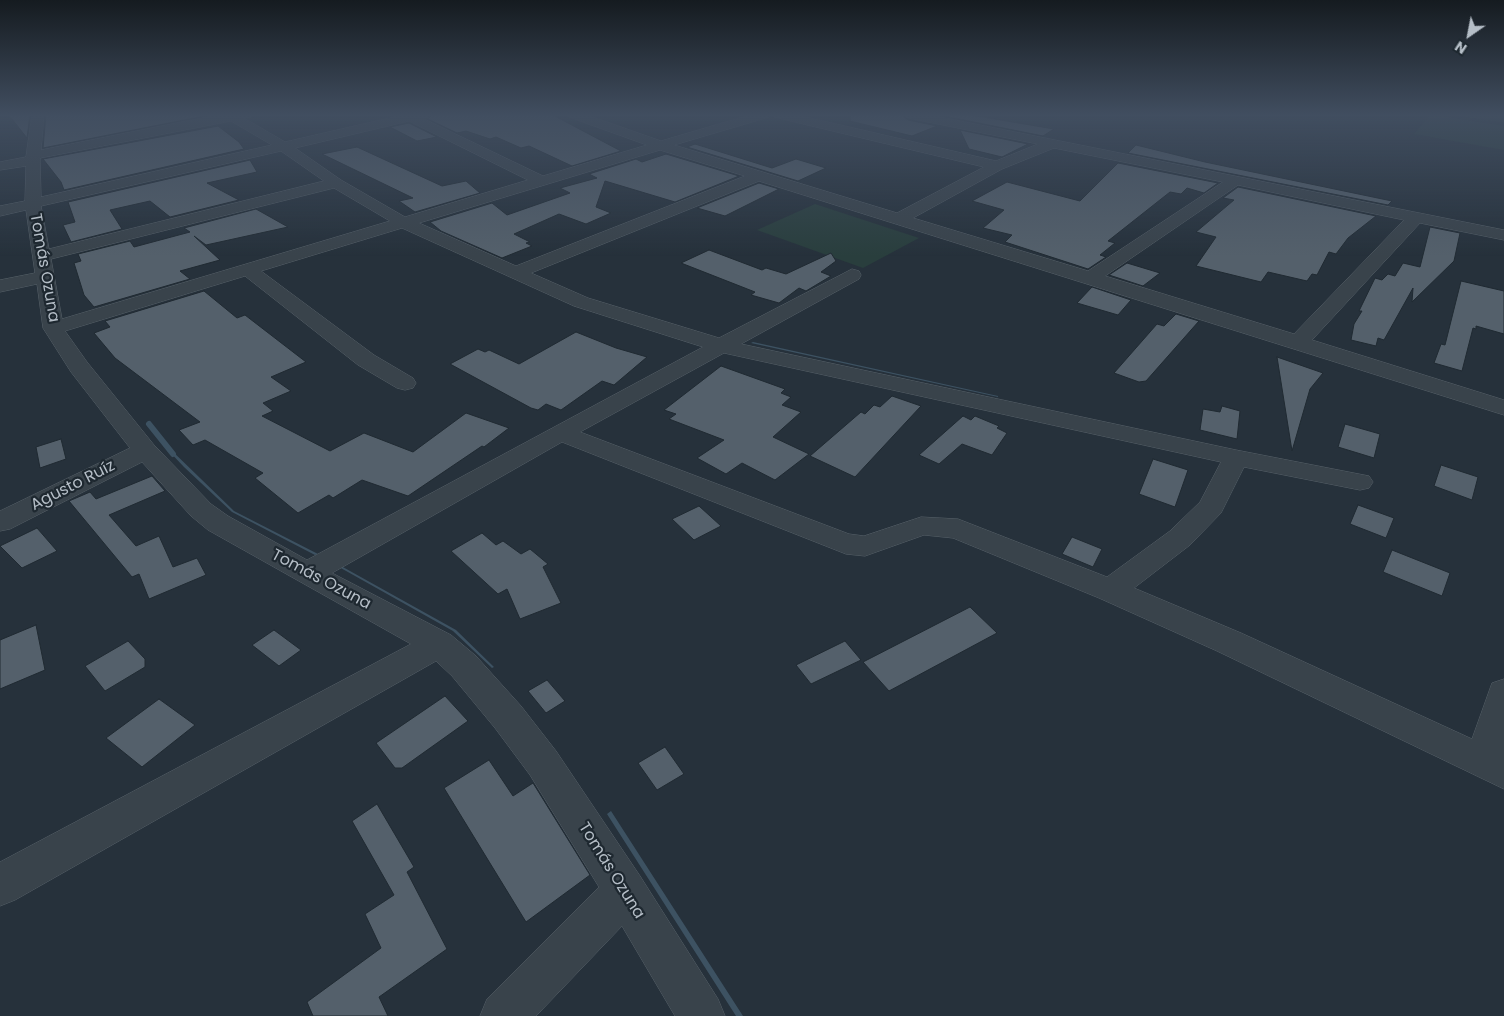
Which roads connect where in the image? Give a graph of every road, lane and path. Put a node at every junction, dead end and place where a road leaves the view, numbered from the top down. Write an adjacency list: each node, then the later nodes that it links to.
1 (19, 161): 11 (street)
2 (34, 161): 17 (street, Tomás Ozuna)
3 (217, 161): 17 (street)
4 (305, 161): 16 (street)
5 (500, 161): 15 (street)
6 (611, 161): 15 (street)
7 (711, 161): 13 (street)
8 (978, 161): 12 (street)
9 (1008, 161): 12 (street)
10 (1145, 161): 14 (street)
11 (0, 166)
12 (997, 166): 20 (street)
13 (758, 176): 20 (street); 25 (street)
14 (1236, 180): 19 (street); 27 (street)
15 (543, 182): 21 (street)
16 (336, 183): 21 (street); 23 (street)
17 (33, 204): 18 (street); 23 (street, Tomás Ozuna)
18 (0, 210)
19 (1416, 217): 22 (street); 30 (street)
20 (899, 219): 27 (street)
21 (404, 223): 24 (street); 25 (street)
22 (1504, 235)
23 (43, 266): 28 (street); 29 (street, Tomás Ozuna)
24 (248, 270): 29 (street); 32 (street)
25 (515, 273): 31 (street)
26 (852, 275): 31 (street)
27 (1090, 278): 30 (street)
28 (0, 286)
29 (53, 328): 35 (street, Tomás Ozuna)
30 (1298, 342): 33 (street)
31 (722, 346): 34 (street); 36 (street)
32 (405, 383)
33 (1504, 408)
34 (560, 433): 39 (street); 40 (street)
35 (145, 450): 38 (street, Agusto Ruíz); 39 (street, Tomás Ozuna)
36 (1236, 458): 37 (street); 40 (street)
37 (1360, 482)
38 (0, 522)
39 (307, 574): 41 (street, Tomás Ozuna)
40 (1110, 590): 43 (street)
41 (439, 644): 44 (street); 45 (street, Tomás Ozuna)
42 (1504, 693): 43 (street)
43 (1494, 767)
44 (3, 877)
45 (625, 891): 46 (street); 47 (street, Tomás Ozuna)
46 (504, 1016)
47 (701, 1016)

